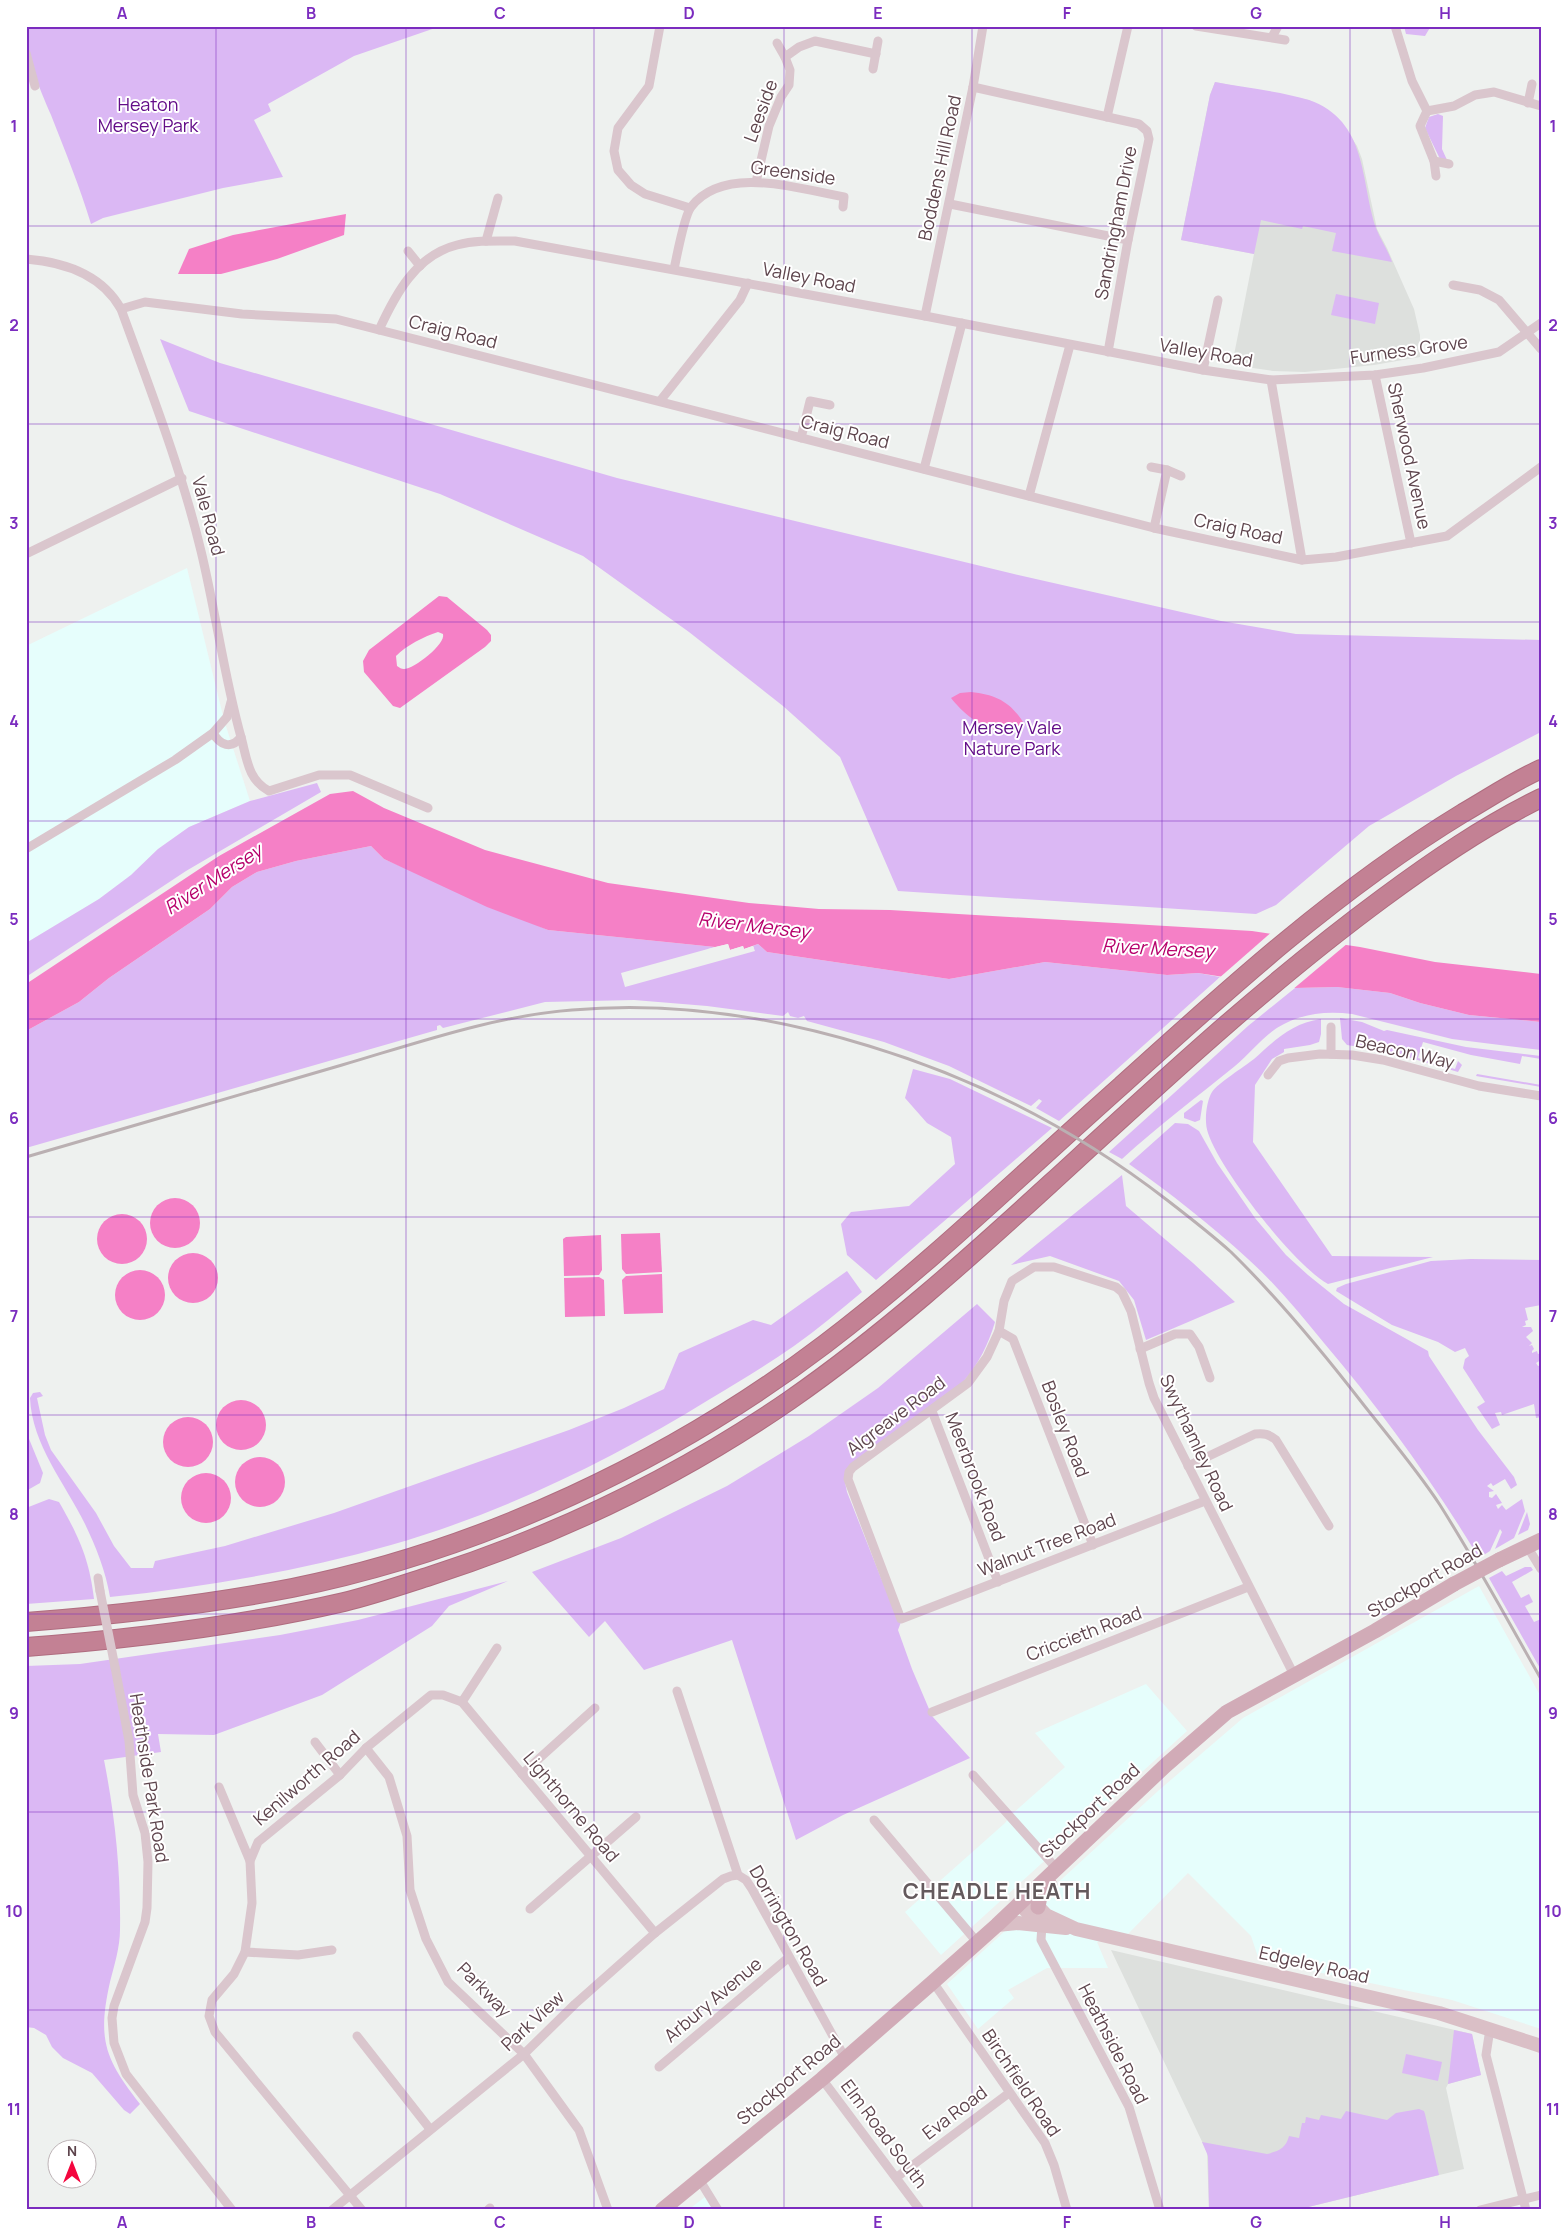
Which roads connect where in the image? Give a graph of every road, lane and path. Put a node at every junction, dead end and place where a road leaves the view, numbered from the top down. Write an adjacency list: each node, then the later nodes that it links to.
1 (660, 26): 31 (street)
2 (983, 26): 19 (street, Boddens Hill Road)
3 (1128, 26): 23 (street)
4 (1196, 26): 7 (street)
5 (1278, 26): 8 (street)
6 (1395, 26): 22 (street)
7 (1221, 28): 8 (street); 9 (street)
8 (1272, 37): 10 (street)
9 (1217, 40)
10 (1285, 40)
11 (878, 41): 14 (street)
12 (777, 43): 15 (street, Leeside)
13 (26, 53): 18 (street)
14 (876, 54): 15 (street); 16 (street)
15 (785, 57): 27 (street, Leeside)
16 (873, 69)
17 (1532, 84): 20 (street)
18 (35, 86)
19 (974, 87): 23 (street, Sandringham Drive); 29 (street, Boddens Hill Road)
20 (1528, 102): 21 (street); 22 (street)
21 (1541, 106)
22 (1426, 111): 24 (street)
23 (1107, 117): 32 (street, Sandringham Drive)
24 (1434, 162): 25 (street); 26 (street)
25 (1449, 164)
26 (1436, 176)
27 (756, 182): 30 (street, Greenside); 31 (street, Greenside)
28 (498, 198): 33 (street)
29 (950, 204): 32 (street); 42 (street, Boddens Hill Road)
30 (842, 207)
31 (690, 208): 37 (street)
32 (1128, 240): 49 (street, Sandringham Drive)
33 (486, 241): 36 (street, Valley Road); 37 (street, Valley Road)
34 (408, 251): 36 (street)
35 (26, 259): 41 (street, Vale Road)
36 (420, 266): 45 (street, Valley Road)
37 (674, 269): 38 (street, Valley Road)
38 (748, 283): 42 (street, Valley Road); 53 (street)
39 (1452, 285): 46 (street)
40 (1218, 300): 50 (street)
41 (121, 309): 45 (street, Craig Road); 61 (street, Vale Road)
42 (926, 316): 44 (street, Valley Road)
43 (1541, 322): 46 (street, Furness Grove)
44 (962, 323): 47 (street, Valley Road); 58 (street)
45 (379, 330): 53 (street, Craig Road)
46 (1528, 332): 48 (street); 51 (street, Furness Grove)
47 (1070, 345): 49 (street, Valley Road); 62 (street)
48 (1541, 349)
49 (1108, 352): 50 (street, Valley Road)
50 (1203, 370): 52 (street, Valley Road)
51 (1375, 375): 52 (street, Furness Grove); 64 (street, Sherwood Avenue)
52 (1271, 380): 66 (street)
53 (660, 401): 55 (street, Craig Road)
54 (830, 405): 55 (street)
55 (801, 438): 58 (street, Craig Road)
56 (1151, 466): 59 (street)
57 (1541, 467): 64 (street, Craig Road)
58 (924, 469): 62 (street, Craig Road)
59 (1167, 470): 60 (street); 63 (street)
60 (1181, 476)
61 (182, 478): 65 (street); 67 (street, Vale Road)
62 (1029, 496): 63 (street, Craig Road)
63 (1154, 528): 66 (street, Craig Road)
64 (1411, 543): 66 (street, Craig Road)
65 (26, 554)
66 (1302, 560)
67 (231, 702): 68 (street); 69 (street, Vale Road)
68 (213, 734): 69 (street); 73 (street)
69 (241, 737): 72 (street, Vale Road)
70 (1541, 769): 93 (highway)
71 (1541, 798): 94 (highway)
72 (428, 808)
73 (26, 848)
74 (1331, 1026): 75 (street)
75 (1331, 1054): 76 (street, Beacon Way); 77 (street, Beacon Way)
76 (1268, 1075)
77 (1541, 1096)
78 (999, 1331): 79 (street, Swythamley Road); 81 (street, Algreave Road); 86 (street, Bosley Road)
79 (1140, 1349): 80 (street); 82 (street, Swythamley Road)
80 (1210, 1378)
81 (932, 1410): 90 (street, Meerbrook Road); 92 (street, Algreave Road)
82 (1188, 1466): 83 (street, Swythamley Road); 84 (street)
83 (1205, 1501): 86 (street, Walnut Tree Road); 91 (street, Swythamley Road)
84 (1329, 1526)
85 (1541, 1540): 87 (main road, Stockport Road)
86 (1093, 1545): 90 (street, Walnut Tree Road)
87 (1527, 1546): 88 (street); 96 (main road, Stockport Road, bridge)
88 (1541, 1569)
89 (98, 1578): 139 (street, Heathside Park Road, bridge)
90 (998, 1582): 92 (street, Walnut Tree Road)
91 (1248, 1587): 96 (street, Swythamley Road); 100 (street, Criccieth Road)
92 (901, 1619)
93 (26, 1622)
94 (26, 1647)
95 (497, 1648): 98 (street)
96 (1294, 1675): 111 (main road, Stockport Road)
97 (677, 1691): 112 (street, Dorrington Road)
98 (462, 1702): 102 (street, Kenilworth Road); 104 (street, Lighthorne Road)
99 (594, 1708): 104 (street)
100 (932, 1712)
101 (315, 1742): 103 (street)
102 (366, 1748): 103 (street, Kenilworth Road); 128 (street, Parkway)
103 (340, 1774): 110 (street, Kenilworth Road)
104 (522, 1774): 109 (street, Lighthorne Road)
105 (973, 1775): 111 (street)
106 (219, 1787): 110 (street)
107 (636, 1817): 109 (street)
108 (874, 1820): 120 (street)
109 (590, 1856): 115 (street); 119 (street, Lighthorne Road)
110 (250, 1861): 122 (street)
111 (1056, 1868): 113 (main road, Stockport Road); 114 (main road)
112 (738, 1875): 119 (street, Park View); 123 (street, Dorrington Road)
113 (1022, 1900): 114 (main road, Edgeley Road); 116 (main road, Stockport Road); 118 (main road)
114 (1038, 1907): 117 (main road, Edgeley Road)
115 (530, 1909)
116 (997, 1925): 118 (main road, Edgeley Road); 120 (main road, Stockport Road)
117 (1076, 1929): 118 (main road, Edgeley Road); 125 (main road, Edgeley Road)
118 (1041, 1930): 147 (street, Heathside Road)
119 (655, 1933): 128 (street, Park View)
120 (977, 1942): 124 (main road, Stockport Road)
121 (332, 1950): 122 (street)
122 (245, 1952): 136 (street)
123 (788, 1958): 129 (street, Dorrington Road); 130 (street, Arbury Avenue)
124 (933, 1982): 129 (main road, Stockport Road); 132 (street, Birchfield Road)
125 (1490, 2029): 127 (main road, Edgeley Road); 138 (street)
126 (356, 2036): 133 (street)
127 (1541, 2046)
128 (524, 2054): 133 (street, Park View); 142 (street, Parkway)
129 (844, 2058): 131 (main road, Stockport Road)
130 (659, 2067)
131 (822, 2079): 134 (street, Elm Road South); 135 (main road, Stockport Road)
132 (1009, 2094): 134 (street, Eva Road); 146 (street, Birchfield Road)
133 (430, 2129): 136 (street, Park View)
134 (897, 2177): 145 (street, Elm Road South)
135 (699, 2179): 143 (main road, Stockport Road); 144 (street)
136 (350, 2195): 140 (street, Park View); 141 (street)
137 (1541, 2195): 138 (street)
138 (1524, 2199): 148 (street); 149 (street)
139 (232, 2210)
140 (332, 2210)
141 (362, 2210)
142 (608, 2210)
143 (662, 2210)
144 (718, 2210)
145 (920, 2210)
146 (1067, 2210)
147 (1160, 2210)
148 (1480, 2210)
149 (1526, 2210)

